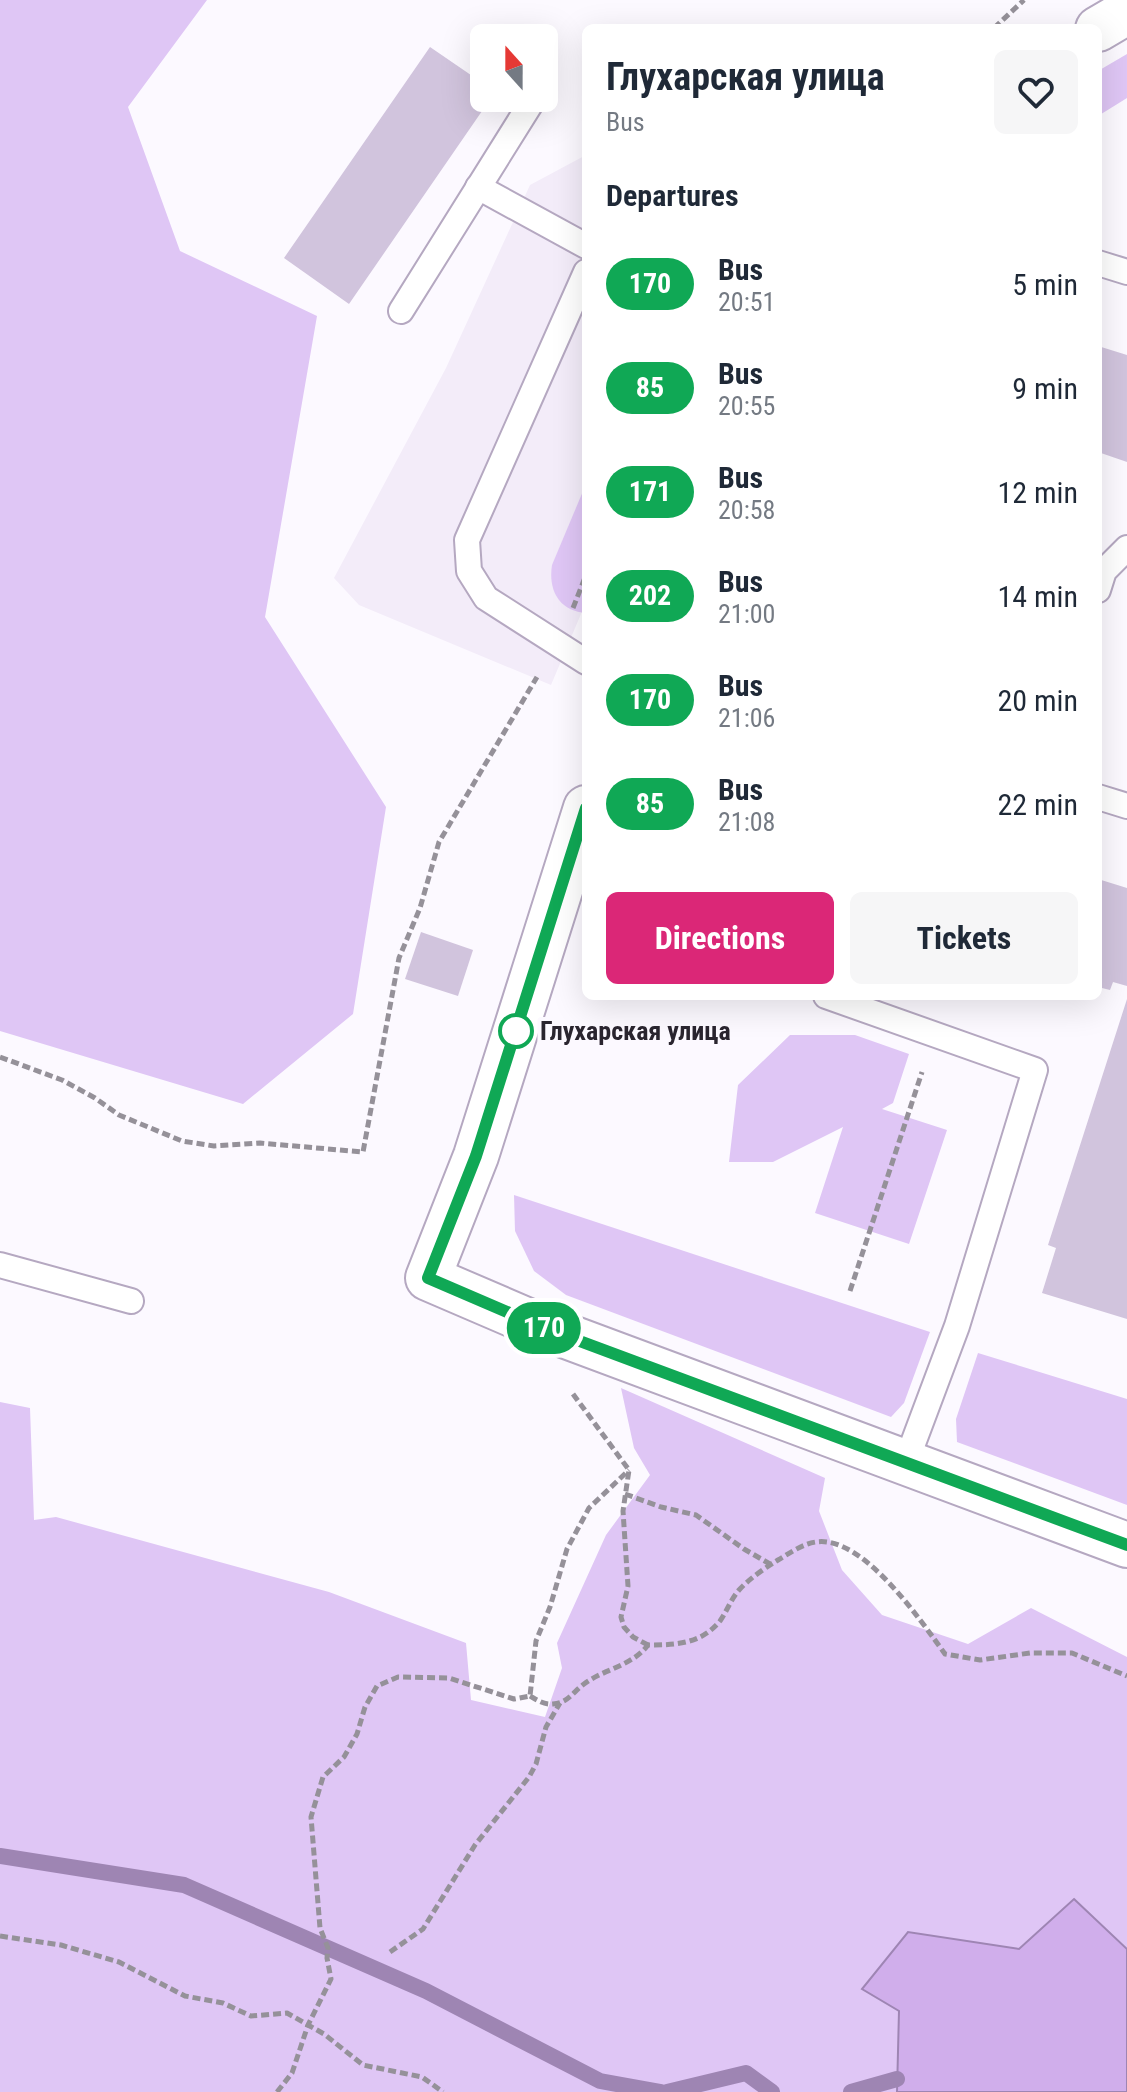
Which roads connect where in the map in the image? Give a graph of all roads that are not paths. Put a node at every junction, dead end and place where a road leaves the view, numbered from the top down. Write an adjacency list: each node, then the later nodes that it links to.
1 (1127, 12): 2 (street)
2 (1102, 27)
3 (525, 112): 4 (lane)
4 (478, 187): 5 (lane); 9 (lane)
5 (582, 244)
6 (1102, 264): 7 (lane)
7 (1127, 272)
8 (582, 281): 12 (lane)
9 (401, 311)
10 (1127, 548): 11 (lane)
11 (1102, 577)
12 (582, 660)
13 (1102, 798): 14 (lane)
14 (1127, 806)
15 (582, 834): 16 (street)
16 (573, 893): 20 (street)
17 (837, 1000): 20 (lane)
18 (0, 1265): 19 (lane)
19 (131, 1301)
20 (906, 1462): 21 (street)
21 (1127, 1545)

